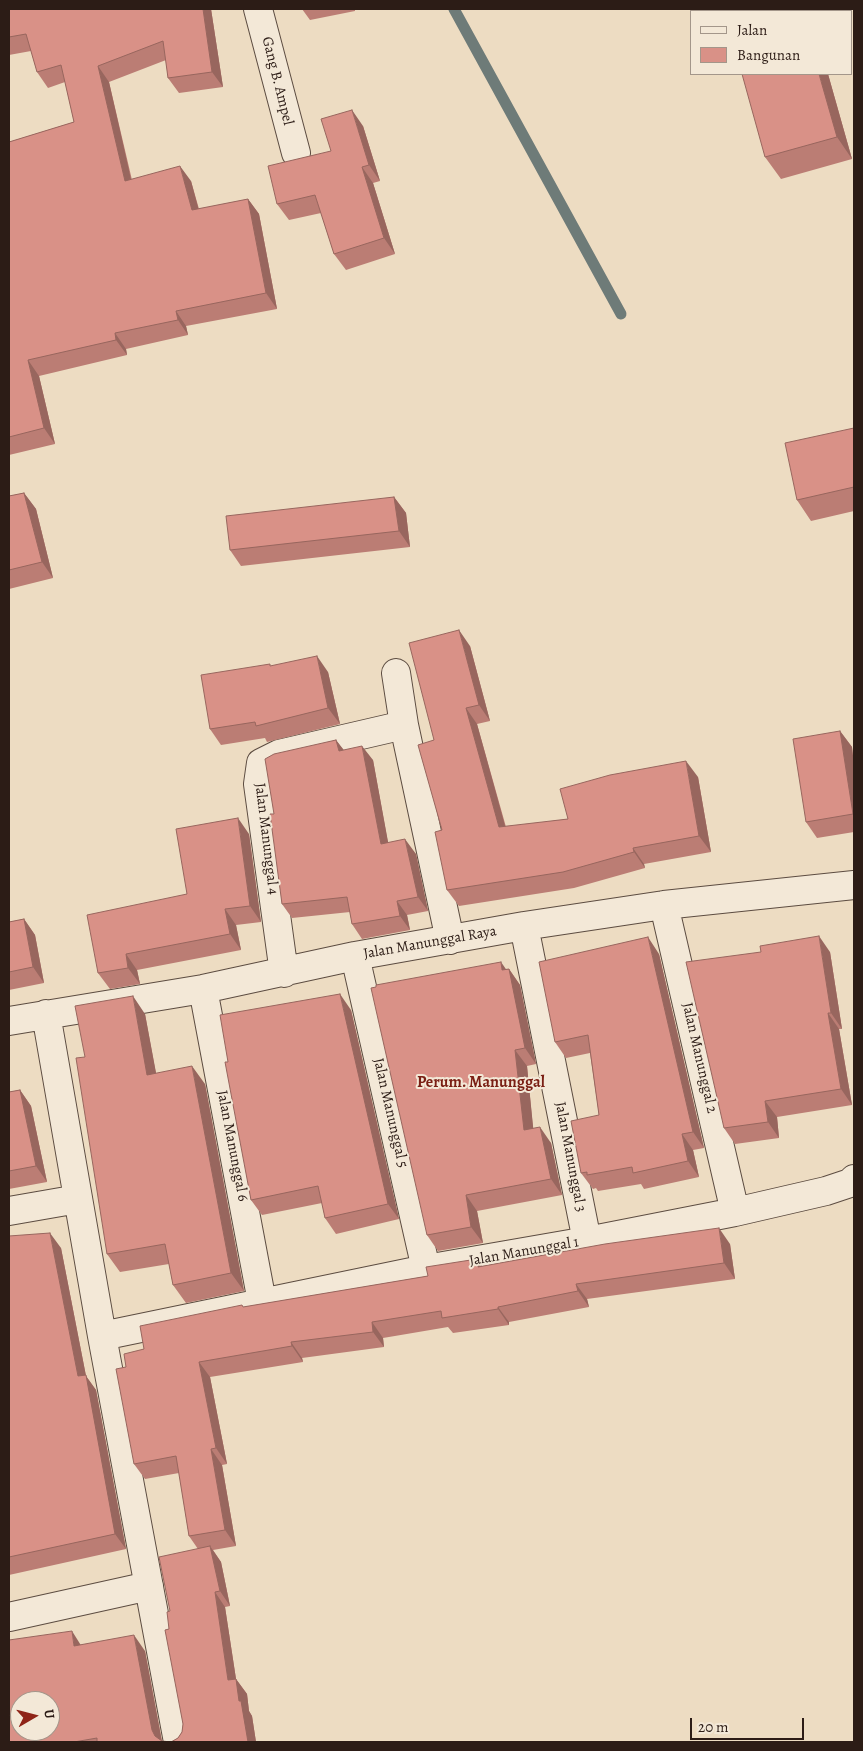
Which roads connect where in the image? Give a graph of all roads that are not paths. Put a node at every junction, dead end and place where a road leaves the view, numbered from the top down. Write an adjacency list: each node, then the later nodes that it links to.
1 (258, 9): 2 (street, Gang B. Ampel)
2 (296, 153)
3 (396, 673): 4 (street)
4 (404, 725): 8 (street); 10 (street, Jalan Manunggal 4)
5 (854, 885): 6 (street, Jalan Manunggal Raya)
6 (664, 905): 7 (street, Jalan Manunggal Raya); 17 (street, Jalan Manunggal 2)
7 (524, 926): 8 (street, Jalan Manunggal Raya); 18 (street, Jalan Manunggal 3)
8 (450, 940): 9 (street, Jalan Manunggal Raya)
9 (355, 956): 10 (street, Jalan Manunggal Raya); 19 (street, Jalan Manunggal 5)
10 (284, 973): 11 (street, Jalan Manunggal Raya)
11 (203, 989): 12 (street, Jalan Manunggal Raya); 20 (street, Jalan Manunggal 6)
12 (46, 1014): 13 (street, Jalan Manunggal Raya); 15 (street)
13 (9, 1021)
14 (854, 1179): 17 (street, Jalan Manunggal 1)
15 (78, 1199): 16 (street); 21 (street)
16 (9, 1211)
17 (735, 1212): 18 (street, Jalan Manunggal 1)
18 (587, 1241): 19 (street, Jalan Manunggal 1)
19 (426, 1269): 20 (street, Jalan Manunggal 1)
20 (262, 1302): 21 (street, Jalan Manunggal 1)
21 (102, 1336): 22 (street)
22 (148, 1586): 23 (street); 24 (street)
23 (9, 1617)
24 (178, 1742)

